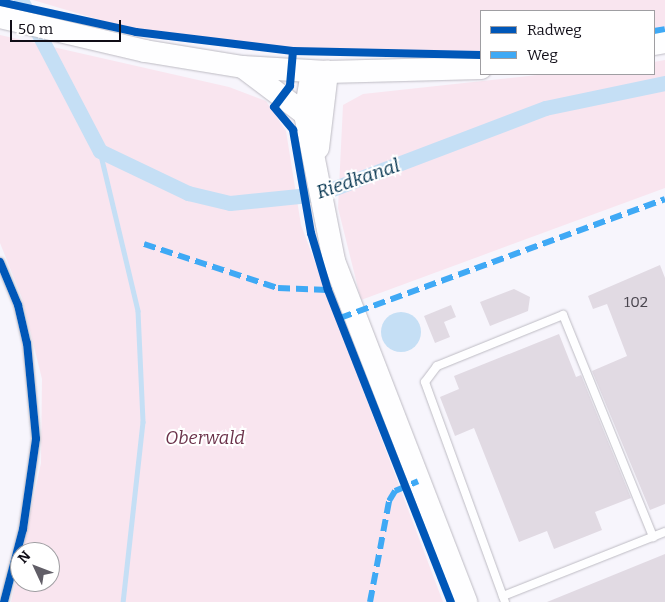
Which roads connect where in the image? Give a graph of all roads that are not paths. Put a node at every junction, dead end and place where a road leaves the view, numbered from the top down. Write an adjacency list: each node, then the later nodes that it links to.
1 (2, 18): 2 (street)
2 (243, 67): 4 (street); 5 (street)
3 (480, 68): 4 (street)
4 (320, 72): 5 (street); 6 (street)
5 (305, 114): 6 (street)
6 (316, 166): 12 (street)
7 (0, 262): 11 (lane)
8 (665, 532): 9 (lane)
9 (653, 537): 10 (lane); 10 (lane)
10 (504, 599)
11 (4, 602)
12 (466, 602)

